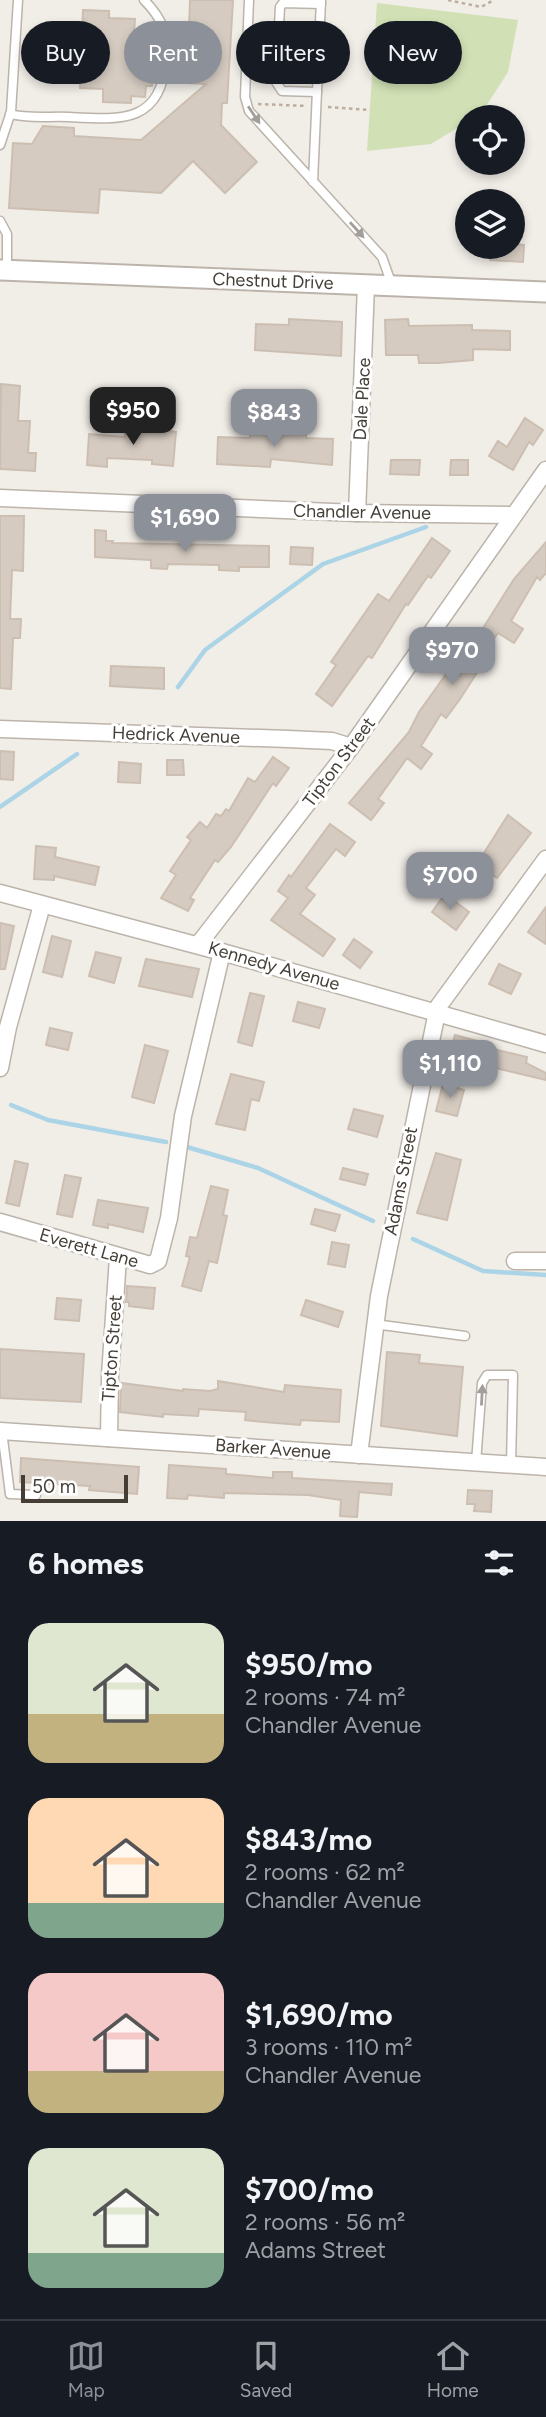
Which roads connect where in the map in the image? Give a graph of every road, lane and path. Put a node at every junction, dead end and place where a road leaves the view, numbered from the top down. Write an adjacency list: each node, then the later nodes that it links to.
1 (18, 0): 8 (lane)
2 (144, 0): 8 (lane)
3 (249, 0): 10 (lane, one-way to 10)
4 (448, 0): 5 (path)
5 (494, 0)
6 (321, 2): 7 (lane); 7 (lane)
7 (317, 92): 10 (lane)
8 (10, 114): 9 (lane)
9 (0, 145)
10 (313, 182): 14 (lane, one-way to 14)
11 (0, 221): 12 (lane)
12 (3, 270): 13 (street, Chestnut Drive)
13 (366, 285): 14 (street, Chestnut Drive); 18 (street, Dale Place)
14 (392, 285): 15 (street, Chestnut Drive)
15 (546, 292)
16 (546, 470): 19 (street, Tipton Street)
17 (0, 498): 18 (street, Chandler Avenue)
18 (357, 513): 19 (street, Chandler Avenue)
19 (514, 515): 21 (street, Tipton Street)
20 (0, 729): 21 (street, Hedrick Avenue)
21 (351, 747): 25 (street, Tipton Street)
22 (546, 859): 27 (street, Adams Street)
23 (0, 893): 24 (street, Kennedy Avenue)
24 (42, 905): 25 (street, Kennedy Avenue); 29 (street)
25 (198, 946): 26 (street, Kennedy Avenue)
26 (222, 952): 27 (street, Kennedy Avenue); 31 (street, Everett Lane)
27 (437, 1012): 28 (street, Kennedy Avenue); 34 (street, Adams Street)
28 (546, 1044)
29 (0, 1068)
30 (0, 1222): 31 (street, Everett Lane)
31 (118, 1257): 37 (street, Tipton Street)
32 (515, 1261): 33 (street)
33 (546, 1261)
34 (374, 1324): 35 (lane); 38 (street, Adams Street)
35 (465, 1336)
36 (1, 1431): 37 (street, Barker Avenue); 42 (lane)
37 (109, 1438): 38 (street, Barker Avenue)
38 (359, 1455): 39 (street, Barker Avenue)
39 (476, 1463): 40 (street, Barker Avenue); 40 (lane, one-way to 40)
40 (511, 1465): 41 (street, Barker Avenue)
41 (546, 1467)
42 (36, 1495)

